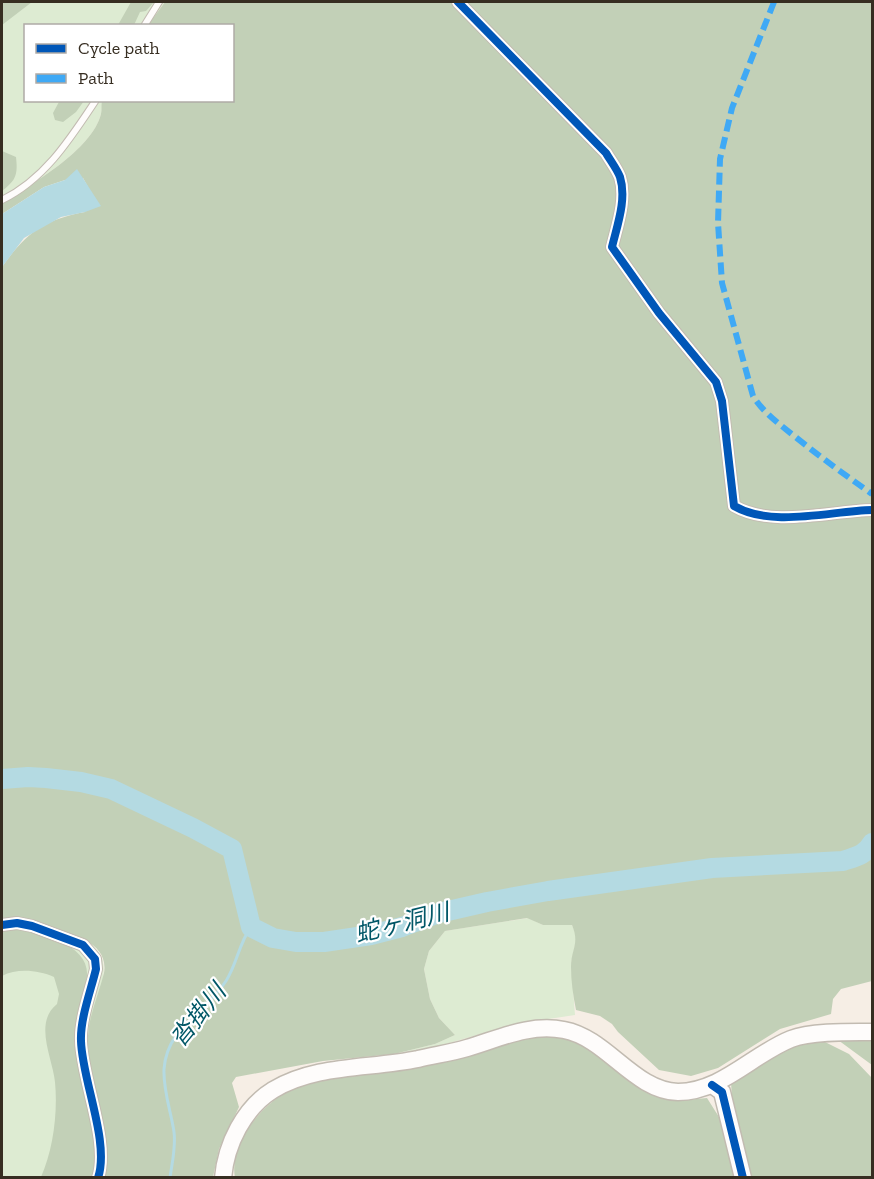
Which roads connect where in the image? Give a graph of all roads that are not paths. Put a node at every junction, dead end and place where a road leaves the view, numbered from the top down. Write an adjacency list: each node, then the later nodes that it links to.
1 (159, 2): 3 (lane)
2 (458, 2): 6 (street)
3 (145, 24)
4 (95, 102): 5 (lane)
5 (2, 200)
6 (873, 510)
7 (2, 925): 10 (street)
8 (873, 1032): 9 (main road)
9 (712, 1085): 11 (main road); 12 (main road)
10 (99, 1178)
11 (223, 1178)
12 (743, 1178)

